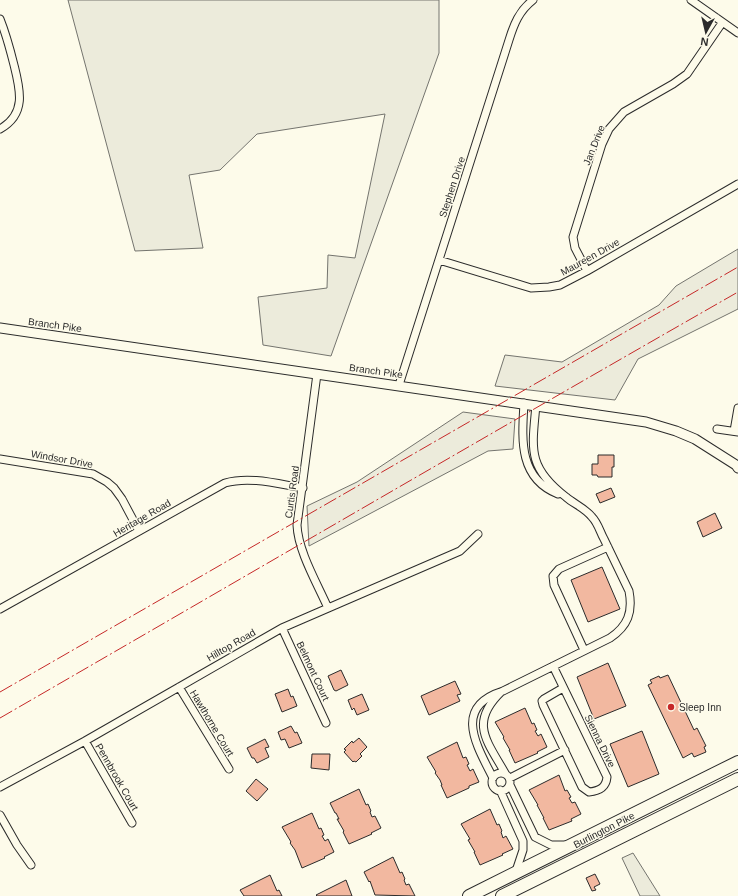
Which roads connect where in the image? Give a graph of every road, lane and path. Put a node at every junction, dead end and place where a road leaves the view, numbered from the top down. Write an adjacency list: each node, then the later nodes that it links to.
1 (533, 0): 8 (street, Stephen Drive)
2 (691, 0): 4 (street)
3 (0, 20): 6 (street)
4 (722, 23): 5 (street); 9 (street, Jan Drive)
5 (738, 33)
6 (0, 129)
7 (738, 184): 9 (street, Maureen Drive)
8 (439, 260): 9 (street, Maureen Drive); 12 (street, Stephen Drive)
9 (587, 271)
10 (0, 328): 11 (street, Branch Pike)
11 (317, 374): 12 (street, Branch Pike); 20 (street, Curtis Road)
12 (399, 385): 13 (street, Branch Pike)
13 (524, 403): 14 (street, Branch Pike); 21 (street)
14 (536, 405): 19 (street, Branch Pike); 21 (street)
15 (738, 408): 17 (street)
16 (717, 429): 17 (street)
17 (736, 431)
18 (0, 459): 22 (street, Windsor Drive)
19 (737, 465)
20 (303, 488): 22 (street, Heritage Road); 25 (street, Curtis Road)
21 (566, 497): 24 (street)
22 (139, 531): 26 (street, Heritage Road)
23 (478, 534): 25 (street, Hilltop Road)
24 (608, 548): 28 (street); 28 (street)
25 (328, 608): 27 (street, Hilltop Road)
26 (0, 609)
27 (282, 628): 30 (street, Hilltop Road); 33 (street, Belmont Court)
28 (584, 650): 29 (street)
29 (552, 666): 31 (street, Sienna Drive); 32 (street)
30 (179, 687): 34 (street, Hilltop Road); 37 (street, Hawthorne Court)
31 (563, 688): 35 (street, Sienna Drive); 35 (street, Sienna Drive)
32 (503, 691): 38 (street); 39 (street)
33 (326, 723)
34 (85, 741): 41 (street, Hilltop Road); 44 (street, Pennbrook Court)
35 (565, 750): 39 (street)
36 (738, 762): 45 (highway, Burlington Pike)
37 (228, 769)
38 (493, 778): 39 (street); 42 (street)
39 (508, 779): 42 (street); 45 (street)
40 (738, 779): 49 (highway, Burlington Pike)
41 (0, 787)
42 (500, 790): 47 (street)
43 (0, 815): 46 (street)
44 (132, 823)
45 (575, 844): 47 (highway, Burlington Pike)
46 (31, 865)
47 (515, 874): 48 (highway, Burlington Pike)
48 (470, 896)
49 (502, 896)

